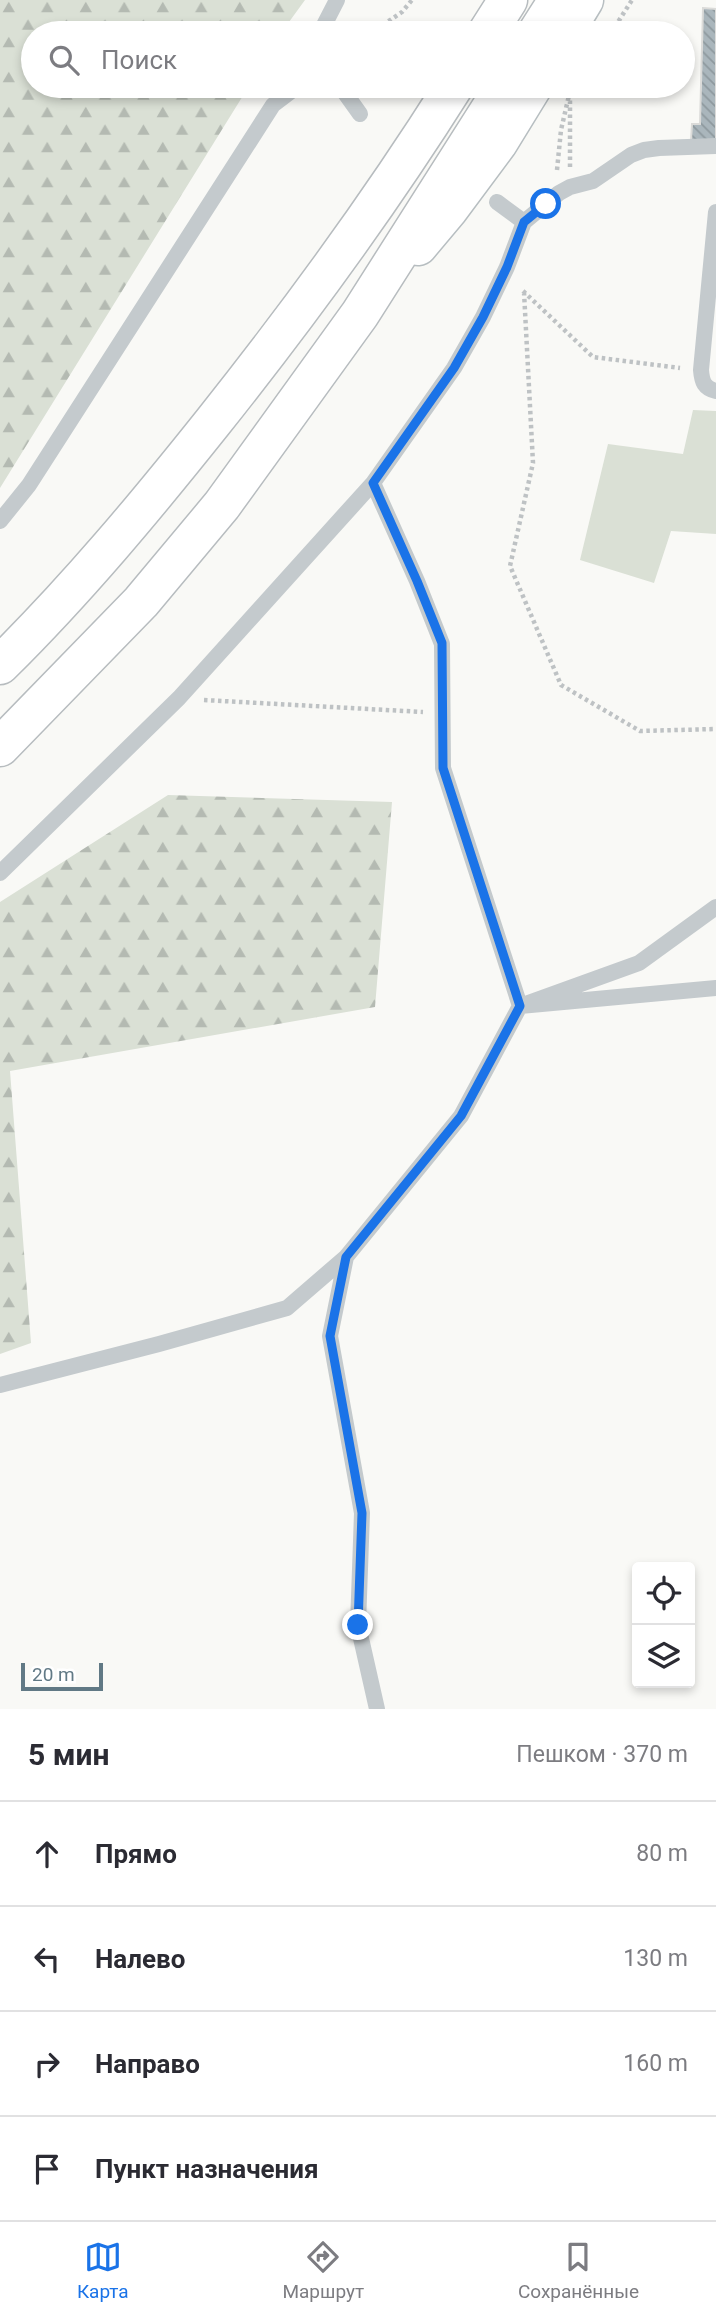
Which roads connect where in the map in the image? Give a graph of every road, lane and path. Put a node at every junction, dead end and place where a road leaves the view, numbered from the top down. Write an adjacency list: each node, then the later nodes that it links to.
1 (337, 0): 7 (lane)
2 (412, 0): 8 (path)
3 (508, 0): 9 (main road)
4 (558, 0): 10 (main road)
5 (584, 0): 11 (main road)
6 (632, 0): 12 (path)
7 (326, 21)
8 (389, 21)
9 (495, 21)
10 (545, 21)
11 (571, 21)
12 (619, 21)
13 (281, 98): 31 (lane)
14 (349, 98): 20 (lane)
15 (446, 98): 32 (main road)
16 (497, 98): 27 (main road)
17 (526, 98): 27 (main road)
18 (568, 98): 24 (path)
19 (570, 98): 22 (path)
20 (360, 114)
21 (716, 146): 22 (lane)
22 (570, 187): 24 (lane)
23 (497, 202): 26 (lane)
24 (546, 204): 26 (lane)
25 (716, 212): 28 (lane)
26 (524, 222): 30 (lane)
27 (359, 314): 36 (main road)
28 (701, 370): 29 (lane); 35 (path)
29 (716, 391)
30 (373, 483): 33 (lane); 34 (lane)
31 (0, 521)
32 (0, 665)
33 (179, 698): 34 (path); 37 (lane)
34 (442, 713): 40 (lane)
35 (716, 729)
36 (0, 747)
37 (0, 873)
38 (716, 906): 40 (lane)
39 (716, 988): 40 (lane)
40 (520, 1006): 41 (lane)
41 (346, 1257): 42 (lane); 43 (lane)
42 (0, 1385)
43 (377, 1709)

